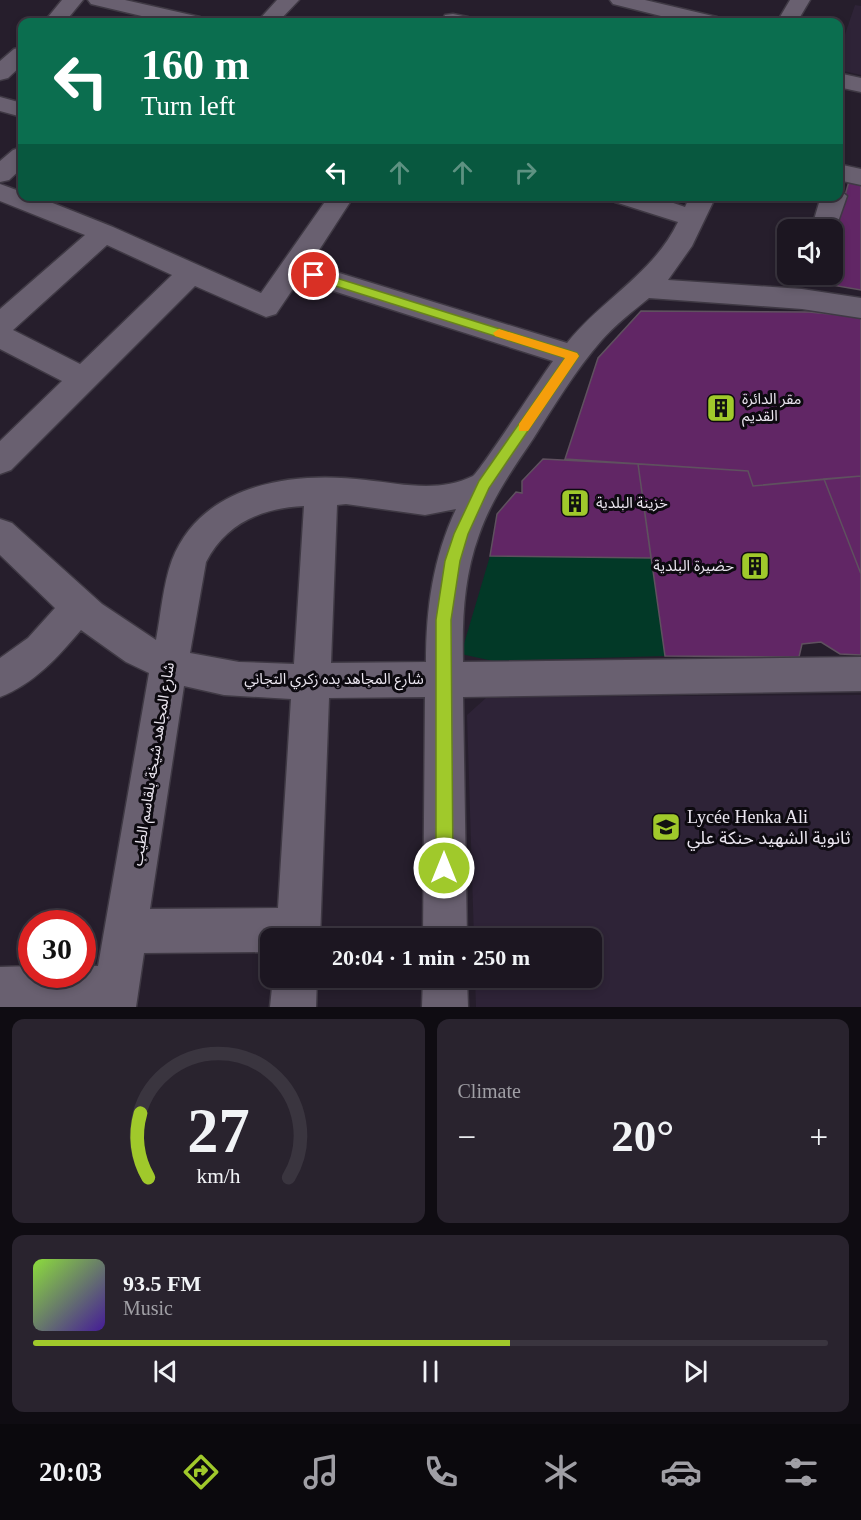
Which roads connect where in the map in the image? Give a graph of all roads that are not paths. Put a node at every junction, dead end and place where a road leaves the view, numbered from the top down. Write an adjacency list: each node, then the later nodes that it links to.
1 (73, 0): 8 (street)
2 (98, 0): 7 (street)
3 (289, 0): 10 (street)
4 (620, 0): 6 (street)
5 (800, 0): 12 (street)
6 (647, 3): 11 (street)
7 (145, 5): 9 (street)
8 (57, 18)
9 (181, 18)
10 (271, 18)
11 (696, 18)
12 (789, 18)
13 (843, 81): 14 (street)
14 (861, 85)
15 (0, 104): 16 (street)
16 (18, 109)
17 (18, 158): 18 (street)
18 (0, 174)
19 (0, 192): 20 (street)
20 (18, 199)
21 (23, 201): 27 (street)
22 (339, 201): 28 (street)
23 (658, 201): 25 (street)
24 (835, 201): 26 (street)
25 (698, 207): 31 (street)
26 (828, 219)
27 (104, 233): 29 (street); 33 (street)
28 (292, 268): 29 (street); 35 (street)
29 (191, 273): 36 (street)
30 (806, 287): 31 (street); 32 (street)
31 (642, 288): 35 (street)
32 (861, 308)
33 (0, 325)
34 (0, 336): 36 (street)
35 (573, 356): 38 (street)
36 (82, 378): 37 (street)
37 (0, 461)
38 (484, 485): 39 (street); 45 (street)
39 (321, 491): 42 (street, شارع المجاهد شيخة بلقاسم الطيب); 46 (street)
40 (0, 533): 41 (street, شارع المجاهد بده زكري التجاني)
41 (79, 606): 42 (street, شارع المجاهد بده زكري التجاني); 44 (street)
42 (169, 665): 46 (street, شارع المجاهد بده زكري التجاني); 49 (street, شارع المجاهد شيخة بلقاسم الطيب)
43 (861, 674): 45 (street, شارع المجاهد بده زكري التجاني)
44 (0, 680)
45 (443, 680): 46 (street, شارع المجاهد بده زكري التجاني); 48 (street)
46 (313, 681): 47 (street)
47 (298, 928)
48 (445, 928)
49 (125, 931): 50 (street); 54 (street, شارع المجاهد شيخة بلقاسم الطيب)
50 (260, 933)
51 (294, 988): 55 (street)
52 (445, 988): 56 (street)
53 (0, 989): 54 (street)
54 (115, 998)
55 (293, 1007)
56 (446, 1007)

